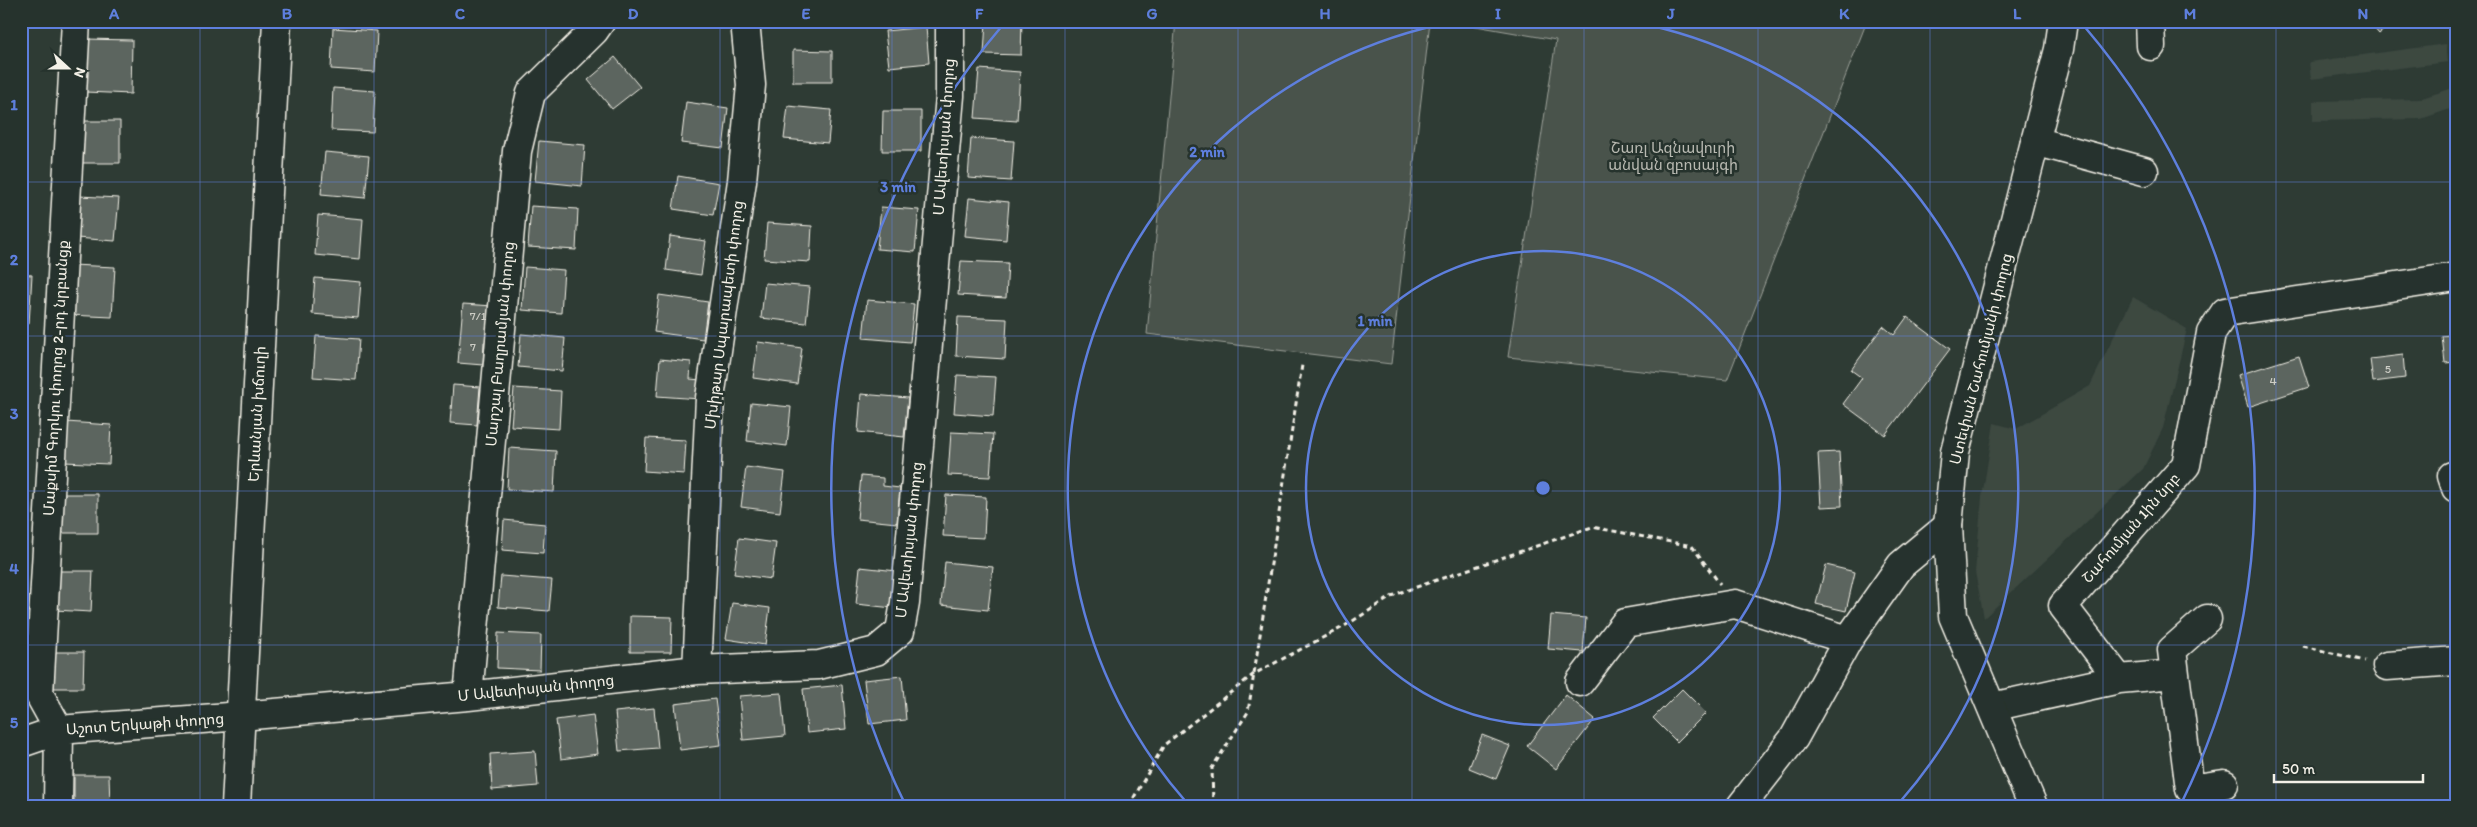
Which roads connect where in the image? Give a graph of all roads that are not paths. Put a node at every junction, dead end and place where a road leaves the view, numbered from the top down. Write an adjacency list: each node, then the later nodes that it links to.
1 (76, 21): 24 (street, Մաքսիմ Գորկու փողոց 2-րդ նրբանցք)
2 (276, 21): 23 (street, Երևանյան խճուղի)
3 (601, 21): 21 (street, Մարշալ Բաղրամյան փողոց)
4 (745, 21): 17 (street, Մխիթար Սպարապետի փողոց)
5 (950, 21): 17 (street, Մ Ավետիսյան փողոց)
6 (2063, 21): 7 (street, Ստեփան Շահումյանի փողոց)
7 (2035, 141): 8 (street); 12 (street, Ստեփան Շահումյանի փողոց)
8 (2144, 172)
9 (2456, 277): 19 (street, Շահումյան 1ին նրբ)
10 (2456, 475): 11 (street)
11 (2456, 488)
12 (1948, 526): 14 (street); 22 (street, Ստեփան Շահումյանի փողոց)
13 (2207, 619): 18 (street)
14 (1848, 640): 20 (street); 29 (street)
15 (2456, 661): 16 (street)
16 (2387, 666)
17 (697, 670): 21 (street, Մ Ավետիսյան փողոց)
18 (2176, 674): 19 (street); 26 (street)
19 (2120, 679): 22 (street)
20 (1580, 682)
21 (468, 696): 23 (street, Մ Ավետիսյան փողոց)
22 (1992, 707): 30 (street, Ստեփան Շահումյանի փողոց)
23 (241, 716): 24 (street, Աշոտ Երկաթի փողոց); 28 (street, Երևանյան խճուղի)
24 (59, 730): 25 (street, Աշոտ Երկաթի փողոց); 27 (street)
25 (21, 743)
26 (2224, 784)
27 (58, 806)
28 (236, 806)
29 (1741, 806)
30 (2033, 806)

